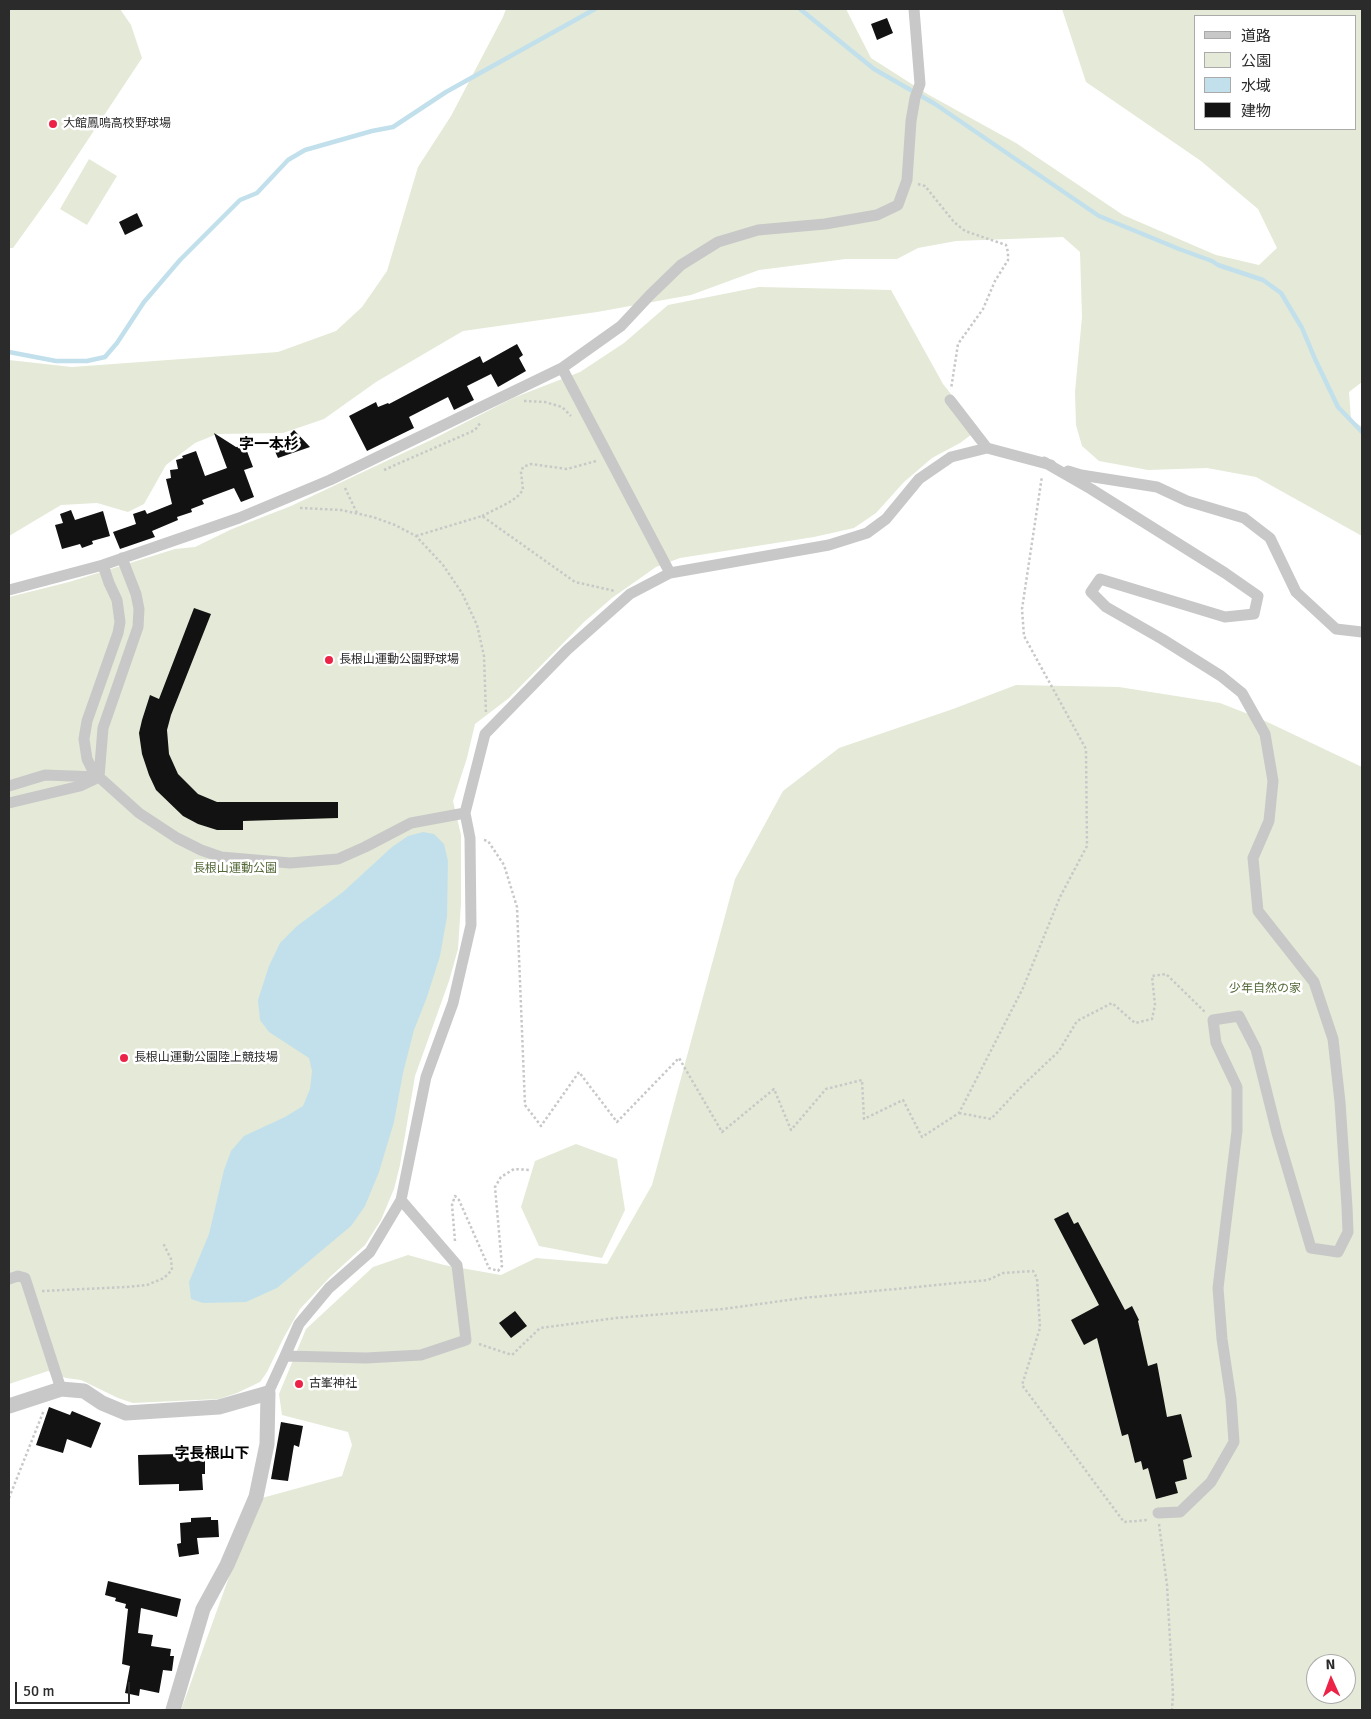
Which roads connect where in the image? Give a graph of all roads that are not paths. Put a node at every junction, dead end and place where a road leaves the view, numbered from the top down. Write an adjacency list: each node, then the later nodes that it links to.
1 (914, 9): 2 (street)
2 (562, 368): 6 (street); 8 (street)
3 (950, 400): 4 (street)
4 (987, 448): 5 (street); 8 (street)
5 (1044, 462): 10 (street); 21 (street)
6 (122, 558): 7 (street); 11 (street)
7 (103, 565): 9 (street); 11 (street)
8 (670, 573): 14 (street)
9 (9, 590)
10 (1362, 632)
11 (99, 777): 12 (street); 13 (street); 14 (street)
12 (9, 786)
13 (9, 803)
14 (465, 814): 15 (street)
15 (401, 1200): 17 (street); 17 (street)
16 (9, 1279): 18 (street)
17 (285, 1356): 19 (street)
18 (56, 1390): 19 (street); 20 (street)
19 (268, 1392): 22 (street)
20 (9, 1406)
21 (1158, 1514)
22 (173, 1710)

